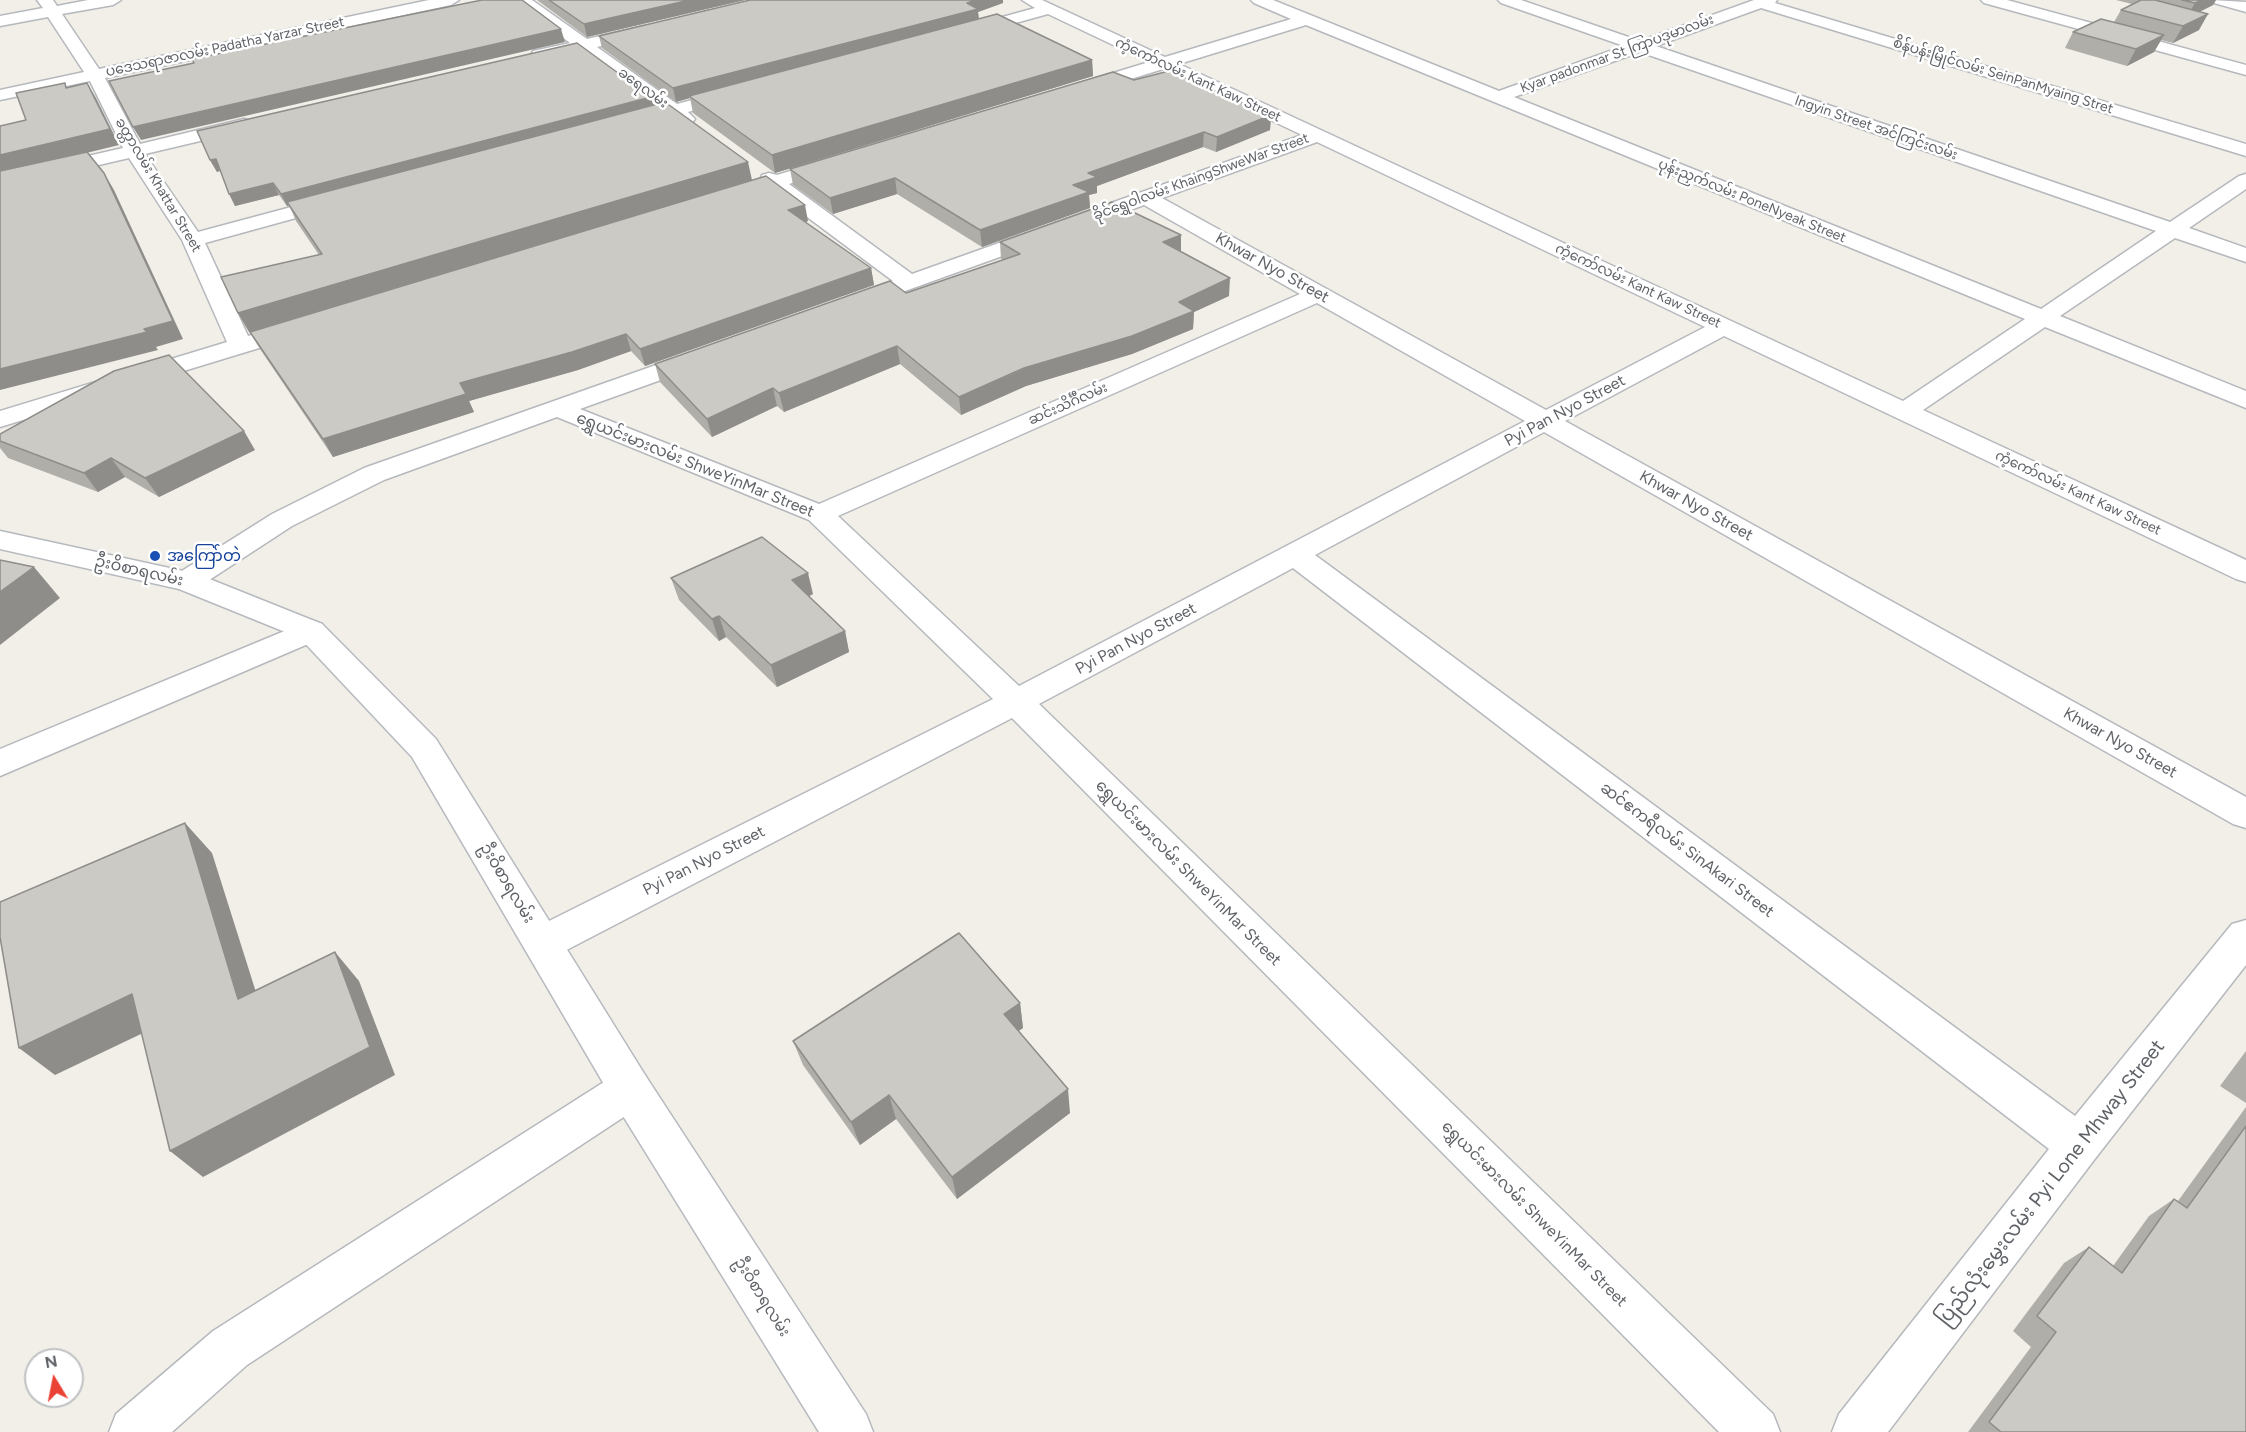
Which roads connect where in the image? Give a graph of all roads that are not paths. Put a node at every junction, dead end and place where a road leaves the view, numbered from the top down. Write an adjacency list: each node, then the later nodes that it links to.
1 (113, 0): 11 (street)
2 (451, 0): 21 (street, ပဒေသရာဇာလမ်း Padatha Yarzar Street)
3 (522, 0): 16 (street, ခရေလမ်း)
4 (1259, 0): 12 (street, ပုန်းညှက်လမ်း PoneNyeak Street)
5 (1506, 0): 17 (street, Ingyin Street အင်ကြင်းလမ်း)
6 (1989, 0): 20 (street)
7 (2219, 0): 9 (street)
8 (1765, 2): 17 (street, Kyar padonmar St ကြာပဒုမာလမ်း); 31 (street, စိန်ပန်းမြိုင်လမ်း SeinPanMyaing Stret)
9 (2243, 4)
10 (1040, 5): 15 (street); 19 (street, ကံ့ကော်လမ်း Kant Kaw Street)
11 (48, 6): 13 (street); 21 (street, ခတ္တာလမ်း Khattar Street)
12 (1306, 19): 19 (street); 25 (street, ပုန်းညှက်လမ်း PoneNyeak Street)
13 (0, 21)
14 (662, 26): 16 (street)
15 (946, 37)
16 (584, 45): 18 (street); 26 (street, ခရေလမ်း)
17 (1639, 46): 25 (street, Kyar padonmar St ကြာပဒုမာလမ်း); 41 (street, Ingyin Street အင်ကြင်းလမ်း)
18 (526, 58)
19 (1164, 63): 23 (street); 30 (street, ကံ့ကော်လမ်း Kant Kaw Street)
20 (2246, 70)
21 (95, 75): 24 (street, ပဒေသရာဇာလမ်း Padatha Yarzar Street); 32 (street, ခတ္တာလမ်း Khattar Street)
22 (753, 89): 26 (street)
23 (1063, 94)
24 (0, 95)
25 (1498, 97): 47 (street, ပုန်းညှက်လမ်း PoneNyeak Street)
26 (674, 110): 28 (street); 29 (street, ခရေလမ်း)
27 (261, 121): 32 (street)
28 (616, 126)
29 (701, 130)
30 (1317, 136): 39 (street, ခိုင်ရွှေဝါလမ်း KhaingShweWar Street); 49 (street, ကံ့ကော်လမ်း Kant Kaw Street)
31 (2246, 150)
32 (134, 151): 36 (street); 42 (street, ခတ္တာလမ်း Khattar Street)
33 (851, 159): 37 (street)
34 (755, 170): 37 (street)
35 (2246, 180): 41 (street)
36 (0, 182)
37 (773, 183): 40 (street); 44 (street)
38 (353, 197): 42 (street)
39 (1146, 197): 44 (street, ခိုင်ရွှေဝါလမ်း KhaingShweWar Street); 45 (street, Khwar Nyo Street)
40 (717, 200)
41 (2173, 230): 43 (street, Ingyin Street အင်ကြင်းလမ်း); 47 (street)
42 (193, 240): 50 (street, ခတ္တာလမ်း Khattar Street)
43 (2246, 255)
44 (909, 282): 46 (street, ခိုင်ရွှေဝါလမ်း KhaingShweWar Street)
45 (1318, 294): 56 (street, Khwar Nyo Street); 57 (street, ဆင်းသိင်္ဂီလမ်း)
46 (832, 310)
47 (2042, 319): 52 (street, ပုန်းညှက်လမ်း PoneNyeak Street); 54 (street)
48 (320, 321): 50 (street)
49 (1724, 326): 54 (street, ကံ့ကော်လမ်း Kant Kaw Street); 56 (street, Pyi Pan Nyo Street)
50 (241, 346): 55 (street)
51 (723, 350): 53 (street)
52 (2246, 400)
53 (558, 409): 57 (street, ရွှေယင်းမားလမ်း ShweYinMar Street); 61 (street)
54 (1905, 411): 60 (street, ကံ့ကော်လမ်း Kant Kaw Street)
55 (0, 419)
56 (1545, 422): 59 (street, Pyi Pan Nyo Street); 65 (street, Khwar Nyo Street)
57 (819, 514): 63 (street, ရွှေယင်းမားလမ်း ShweYinMar Street)
58 (0, 540): 61 (street, ဦးဝိစာရလမ်း)
59 (1294, 554): 63 (street, Pyi Pan Nyo Street); 69 (street, ဆင်ဧကရီလမ်း SinAkari Street)
60 (2246, 572)
61 (187, 581): 62 (street, ဦးဝိစာရလမ်း)
62 (311, 631): 64 (street); 67 (street, ဦးဝိစာရလမ်း)
63 (1016, 702): 67 (street, Pyi Pan Nyo Street); 72 (street, ရွှေယင်းမားလမ်း ShweYinMar Street)
64 (0, 764)
65 (2246, 814)
66 (2246, 936): 69 (street, ပြည်လုံးမွှေးလမ်း Pyi Lone Mhway Street)
67 (543, 943): 68 (street, ဦးဝိစာရလမ်း)
68 (630, 1089): 70 (street); 71 (street, ဦးဝိစာရလမ်း)
69 (2079, 1145): 73 (street, ပြည်လုံးမွှေးလမ်း Pyi Lone Mhway Street)
70 (134, 1432)
71 (848, 1432)
72 (1755, 1432)
73 (1857, 1432)

